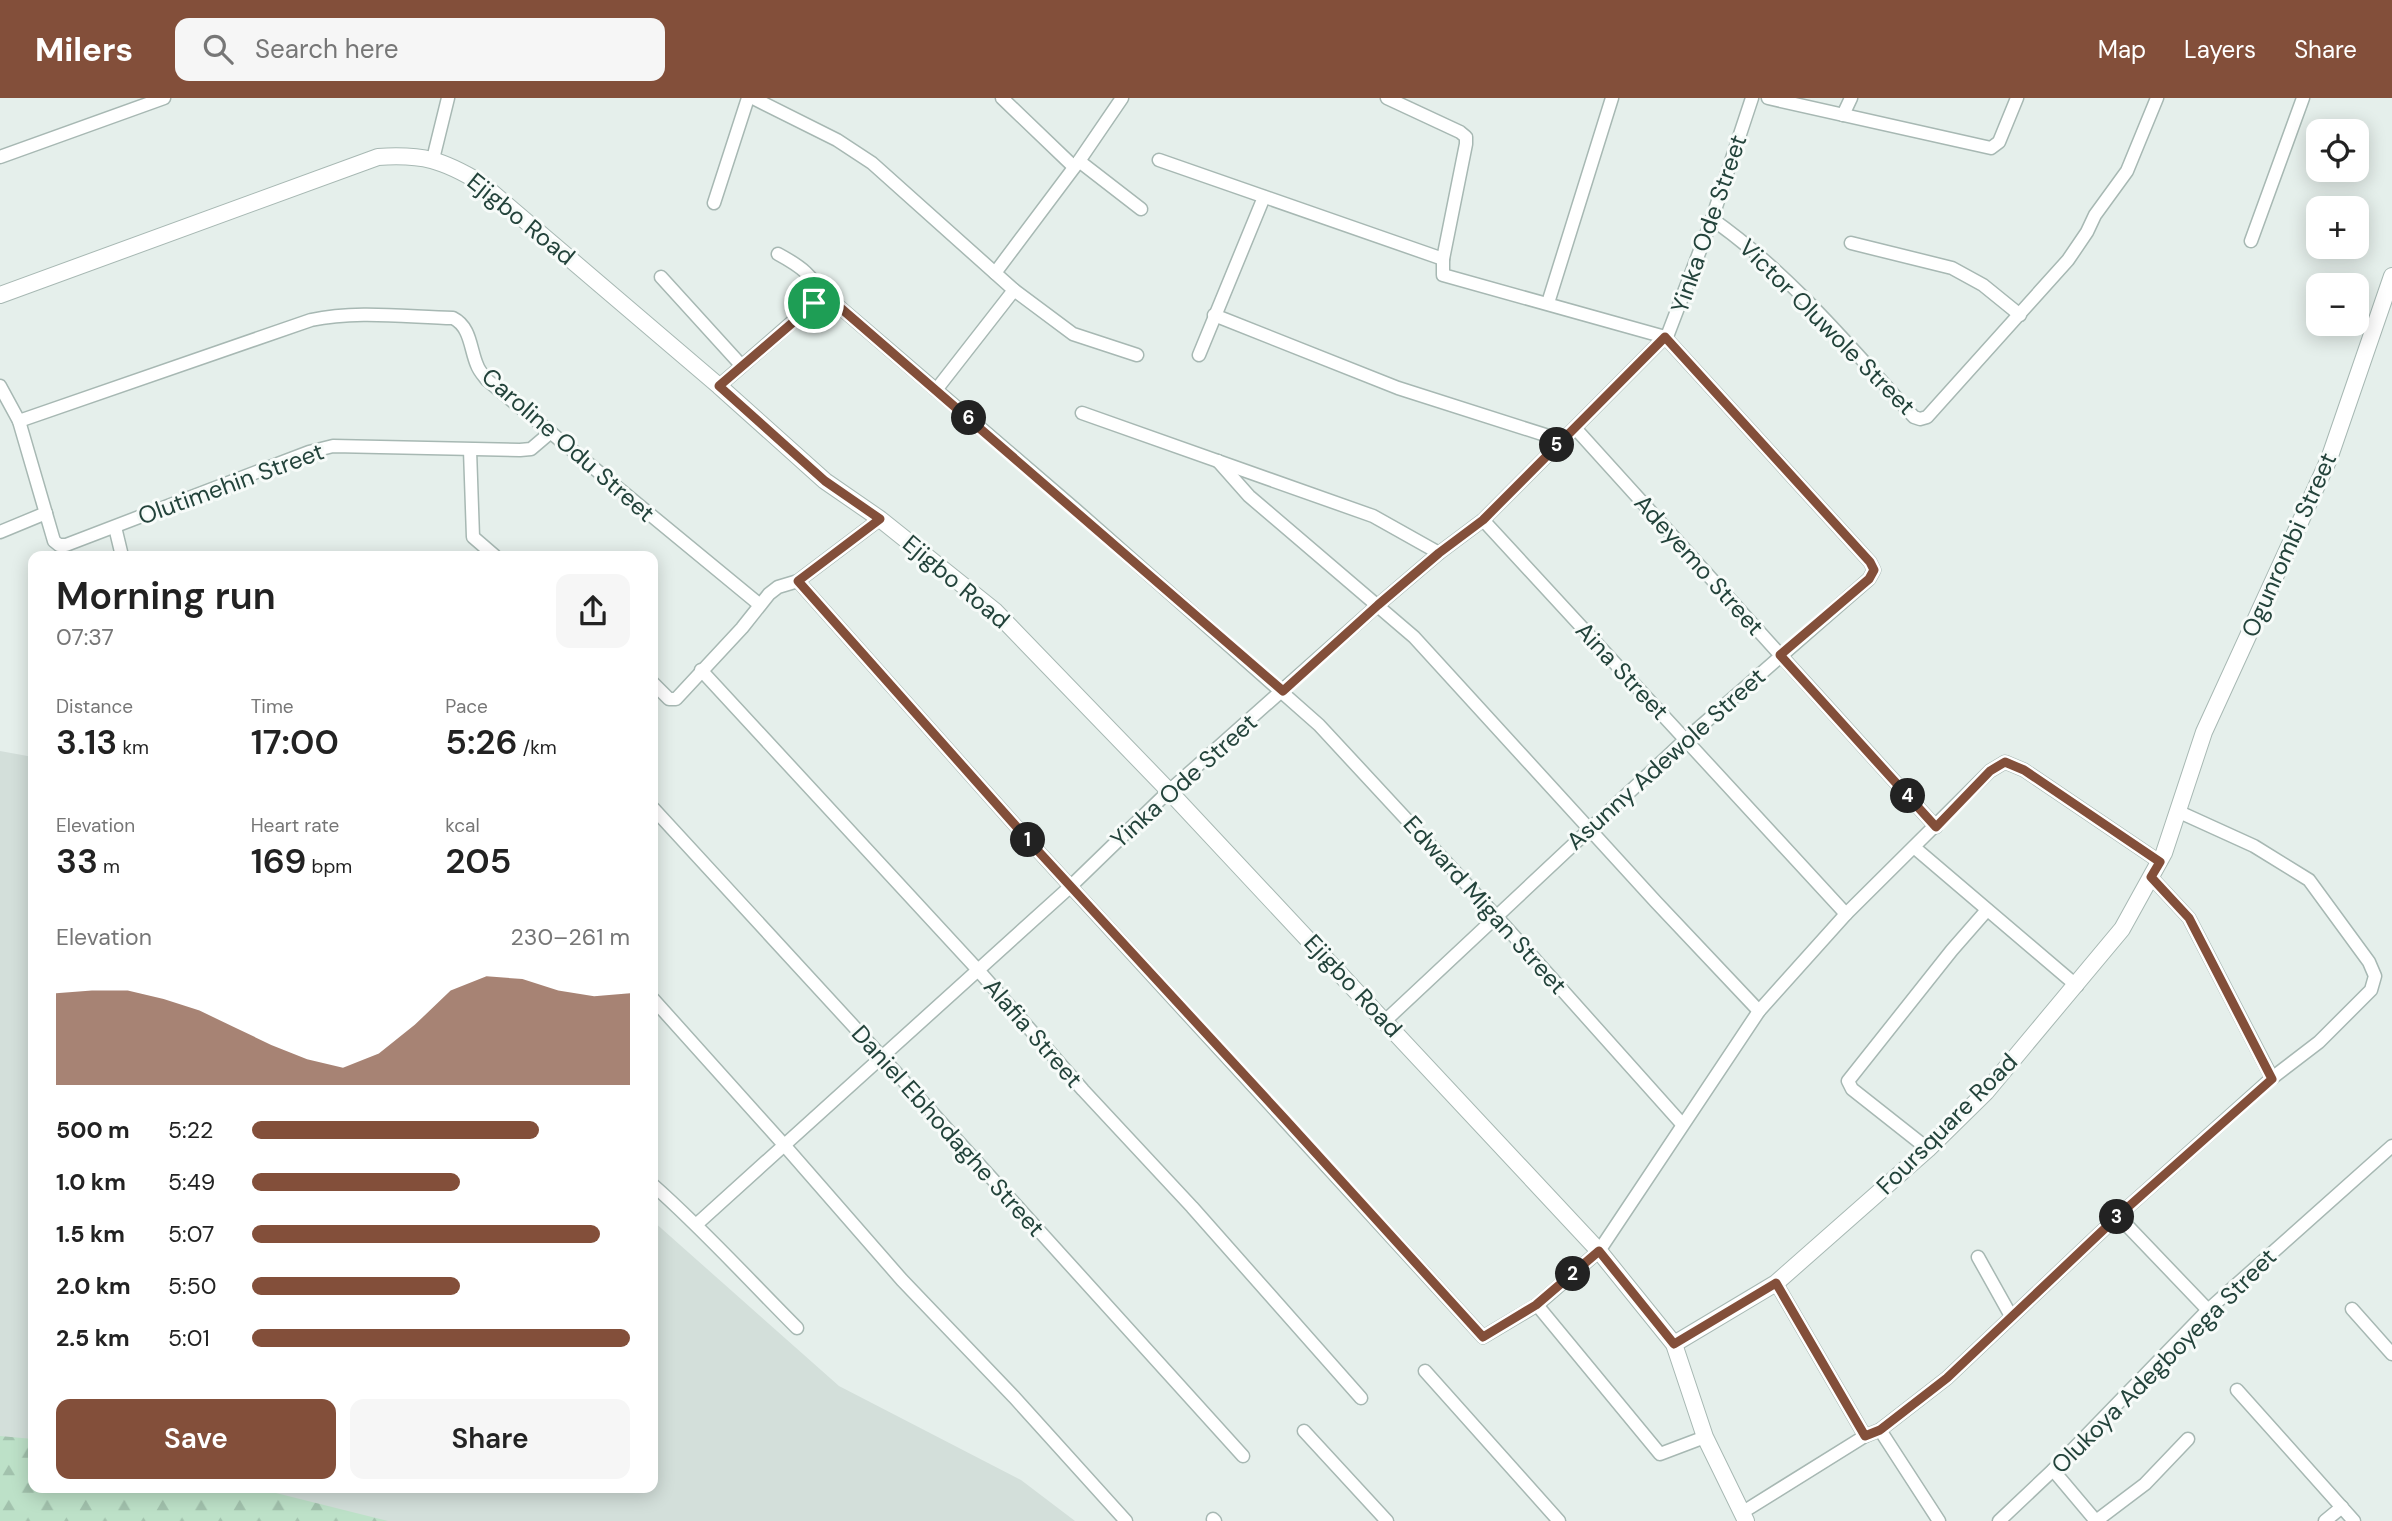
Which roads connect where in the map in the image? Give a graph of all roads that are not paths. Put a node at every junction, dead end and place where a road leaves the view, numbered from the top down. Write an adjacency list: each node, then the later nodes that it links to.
1 (164, 98): 16 (street)
2 (447, 98): 17 (street)
3 (750, 98): 14 (street); 21 (street)
4 (1002, 98): 19 (street)
5 (1122, 98): 19 (street)
6 (1387, 98): 27 (street)
7 (1612, 98): 34 (street)
8 (1752, 98): 23 (street, Yinka Ode Street)
9 (1768, 98): 15 (street)
10 (1851, 98): 15 (street)
11 (2017, 98): 15 (street)
12 (2157, 98): 35 (street, Victor Oluwole Street)
13 (2303, 98): 24 (street)
14 (772, 102): 28 (street)
15 (1843, 115)
16 (0, 157)
17 (433, 159): 32 (street, Ejigbo Road); 41 (street, Ejigbo Road)
18 (1160, 160): 20 (street)
19 (1077, 164): 22 (street); 28 (street)
20 (1264, 197): 27 (street); 36 (street)
21 (714, 202)
22 (1140, 209)
23 (1712, 219): 35 (street, Victor Oluwole Street); 37 (street, Yinka Ode Street)
24 (2251, 242)
25 (1851, 243): 35 (street)
26 (778, 254): 33 (street, Edward Migan Street)
27 (1443, 259): 34 (street)
28 (995, 274): 31 (street)
29 (660, 276): 40 (street)
30 (2392, 276): 68 (street, Ogunrombi Street)
31 (1014, 290): 38 (street); 42 (street)
32 (0, 295)
33 (825, 299): 40 (street); 42 (street, Edward Migan Street)
34 (1548, 303): 37 (street)
35 (2020, 314)
36 (1214, 315): 39 (street); 48 (street)
37 (1665, 337): 46 (street, Yinka Ode Street); 62 (street, Asunny Adewole Street)
38 (1137, 355)
39 (1199, 355)
40 (741, 365): 41 (street)
41 (719, 386): 52 (street, Ejigbo Road)
42 (936, 390): 65 (street, Edward Migan Street)
43 (2, 394): 45 (street)
44 (1082, 413): 50 (street)
45 (19, 421): 47 (street, Caroline Odu Street); 51 (street)
46 (1575, 428): 48 (street, Yinka Ode Street); 62 (street, Adeyemo Street)
47 (551, 432): 49 (street, Olutimehin Street); 60 (street, Caroline Odu Street)
48 (1562, 440): 53 (street, Yinka Ode Street)
49 (470, 450): 54 (street, Olutimehin Street); 57 (street)
50 (1218, 461): 58 (street); 61 (street)
51 (46, 513): 54 (street, Olutimehin Street); 55 (street)
52 (880, 519): 59 (street); 67 (street, Ejigbo Road)
53 (1483, 520): 58 (street, Yinka Ode Street); 66 (street, Aina Street)
54 (115, 527): 56 (street)
55 (0, 532)
56 (121, 551)
57 (489, 551)
58 (1439, 553): 61 (street, Yinka Ode Street)
59 (798, 581): 60 (street); 75 (street)
60 (760, 605): 63 (street)
61 (1378, 605): 65 (street, Yinka Ode Street); 71 (street)
62 (1780, 655): 66 (street, Asunny Adewole Street); 70 (street, Adeyemo Street)
63 (701, 670): 64 (street); 79 (street, Alafia Street)
64 (658, 687)
65 (1283, 691): 67 (street, Yinka Ode Street); 78 (street, Edward Migan Street)
66 (1685, 740): 71 (street, Asunny Adewole Street); 77 (street, Aina Street)
67 (1169, 791): 75 (street, Yinka Ode Street); 83 (street, Ejigbo Road)
68 (2176, 811): 73 (street, Foursquare Road); 85 (street)
69 (658, 813): 84 (street, Daniel Ebhodaghe Street)
70 (1936, 827): 72 (street); 73 (street)
71 (1590, 828): 78 (street, Asunny Adewole Street); 82 (street)
72 (1915, 848): 76 (street); 77 (street)
73 (2160, 862): 74 (street, Foursquare Road)
74 (2151, 877): 80 (street, Foursquare Road); 85 (street)
75 (1071, 886): 79 (street, Yinka Ode Street); 96 (street)
76 (1987, 910): 80 (street); 89 (street)
77 (1846, 914): 82 (street)
78 (1496, 916): 83 (street, Asunny Adewole Street); 86 (street, Edward Migan Street)
79 (978, 970): 84 (street, Yinka Ode Street); 105 (street, Alafia Street)
80 (2077, 986): 89 (street, Foursquare Road)
81 (658, 1005): 87 (street)
82 (1759, 1011): 86 (street)
83 (1385, 1021): 93 (street, Ejigbo Road)
84 (881, 1056): 87 (street, Yinka Ode Street); 111 (street, Daniel Ebhodaghe Street)
85 (2272, 1079): 91 (street)
86 (1682, 1124): 93 (street)
87 (785, 1146): 92 (street, Yinka Ode Street); 115 (street)
88 (2392, 1146): 98 (street, Olukoya Adegboyega Street)
89 (1928, 1149): 95 (street, Foursquare Road)
90 (658, 1189): 92 (street)
91 (2118, 1216): 98 (street); 99 (street)
92 (697, 1224): 100 (street)
93 (1599, 1251): 96 (street); 101 (street, Ejigbo Road)
94 (1978, 1257): 99 (street)
95 (1776, 1283): 101 (street, Foursquare Road); 108 (street)
96 (1536, 1305): 109 (street)
97 (2352, 1309): 102 (street)
98 (2208, 1310): 112 (street, Olukoya Adegboyega Street)
99 (2011, 1316): 106 (street)
100 (797, 1328)
101 (1674, 1344): 109 (street)
102 (2392, 1354)
103 (1425, 1371): 117 (street)
104 (2238, 1390): 113 (street)
105 (1361, 1398)
106 (1880, 1430): 108 (street); 118 (street)
107 (1304, 1431): 116 (street)
108 (1865, 1436): 114 (street)
109 (1705, 1437): 114 (street)
110 (2188, 1439): 120 (street)
111 (1243, 1456)
112 (2053, 1470): 119 (street, Olukoya Adegboyega Street); 120 (street)
113 (2342, 1507): 121 (street); 122 (street)
114 (1744, 1516)
115 (1126, 1521)
116 (1387, 1521)
117 (1559, 1521)
118 (1939, 1521)
119 (1999, 1521)
120 (2096, 1521)
121 (2325, 1521)
122 (2354, 1521)

